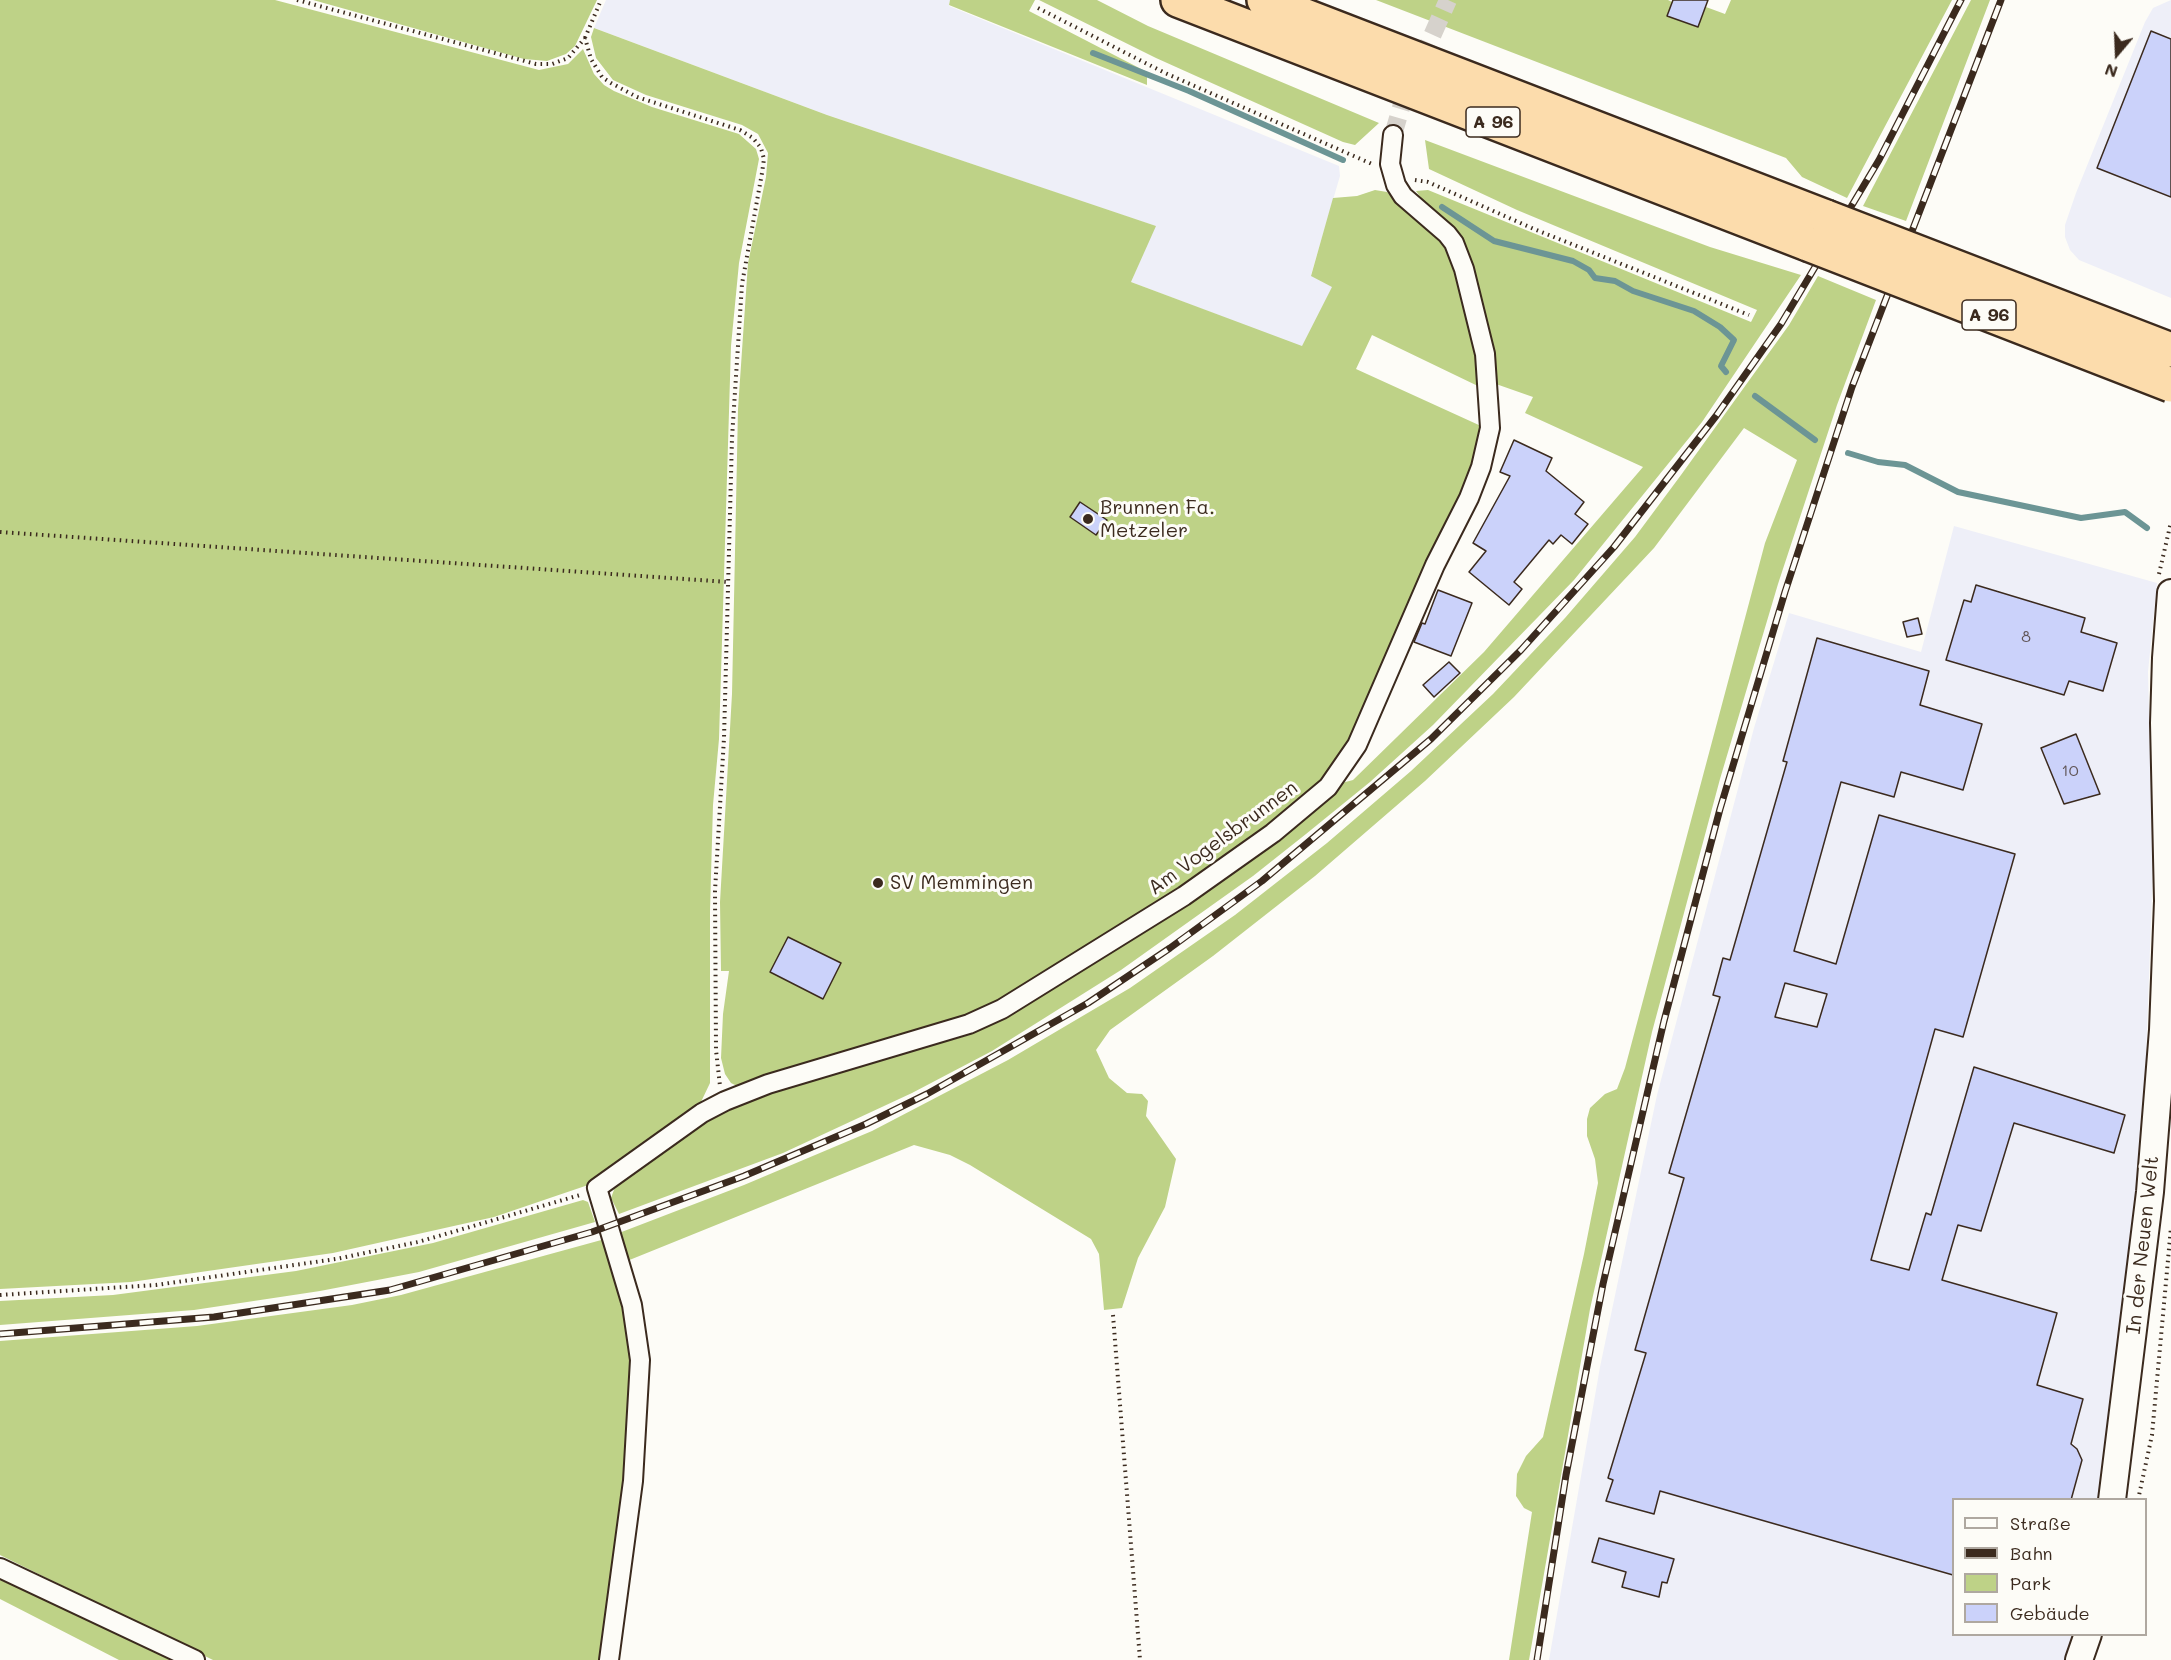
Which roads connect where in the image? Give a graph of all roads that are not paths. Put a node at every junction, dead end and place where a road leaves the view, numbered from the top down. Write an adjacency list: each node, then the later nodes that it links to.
1 (1178, 0): 5 (highway, A 96, bridge)
2 (1264, 0): 4 (highway, A 96, bridge)
3 (1393, 135): 11 (street, Am Vogelsbrunnen)
4 (2171, 350)
5 (2171, 385)
6 (2164, 588): 7 (street, In der Neuen Welt)
7 (2112, 1498)
8 (0, 1568): 10 (street)
9 (2088, 1636): 12 (street)
10 (195, 1660)
11 (609, 1660)
12 (2079, 1660)

